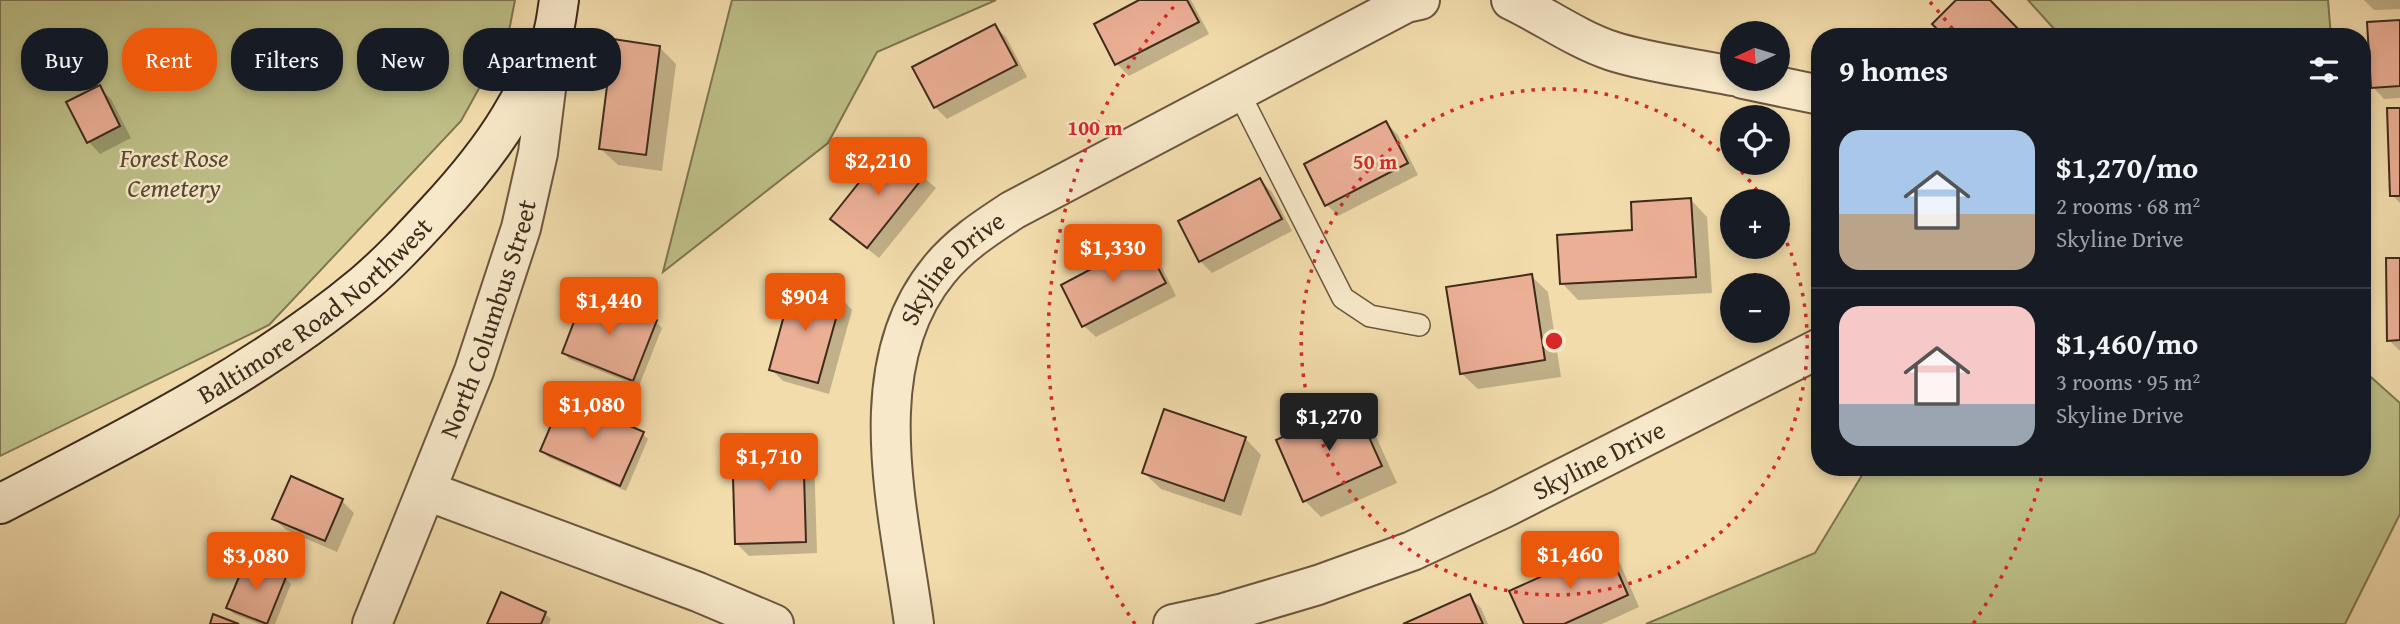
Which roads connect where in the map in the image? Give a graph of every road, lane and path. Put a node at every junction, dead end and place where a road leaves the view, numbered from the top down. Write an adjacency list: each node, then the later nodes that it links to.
1 (1420, 0): 6 (street, Skyline Drive)
2 (1511, 0): 4 (street)
3 (556, 18): 10 (street, North Columbus Street); 11 (street, Baltimore Road Northwest)
4 (1720, 73)
5 (1790, 89): 7 (street)
6 (1238, 91): 8 (lane); 14 (street, Skyline Drive)
7 (1811, 93)
8 (1419, 325)
9 (1811, 353): 15 (street, Skyline Drive)
10 (427, 491): 12 (street, North Columbus Street); 13 (street)
11 (0, 504)
12 (372, 624)
13 (774, 624)
14 (914, 624)
15 (1173, 624)

